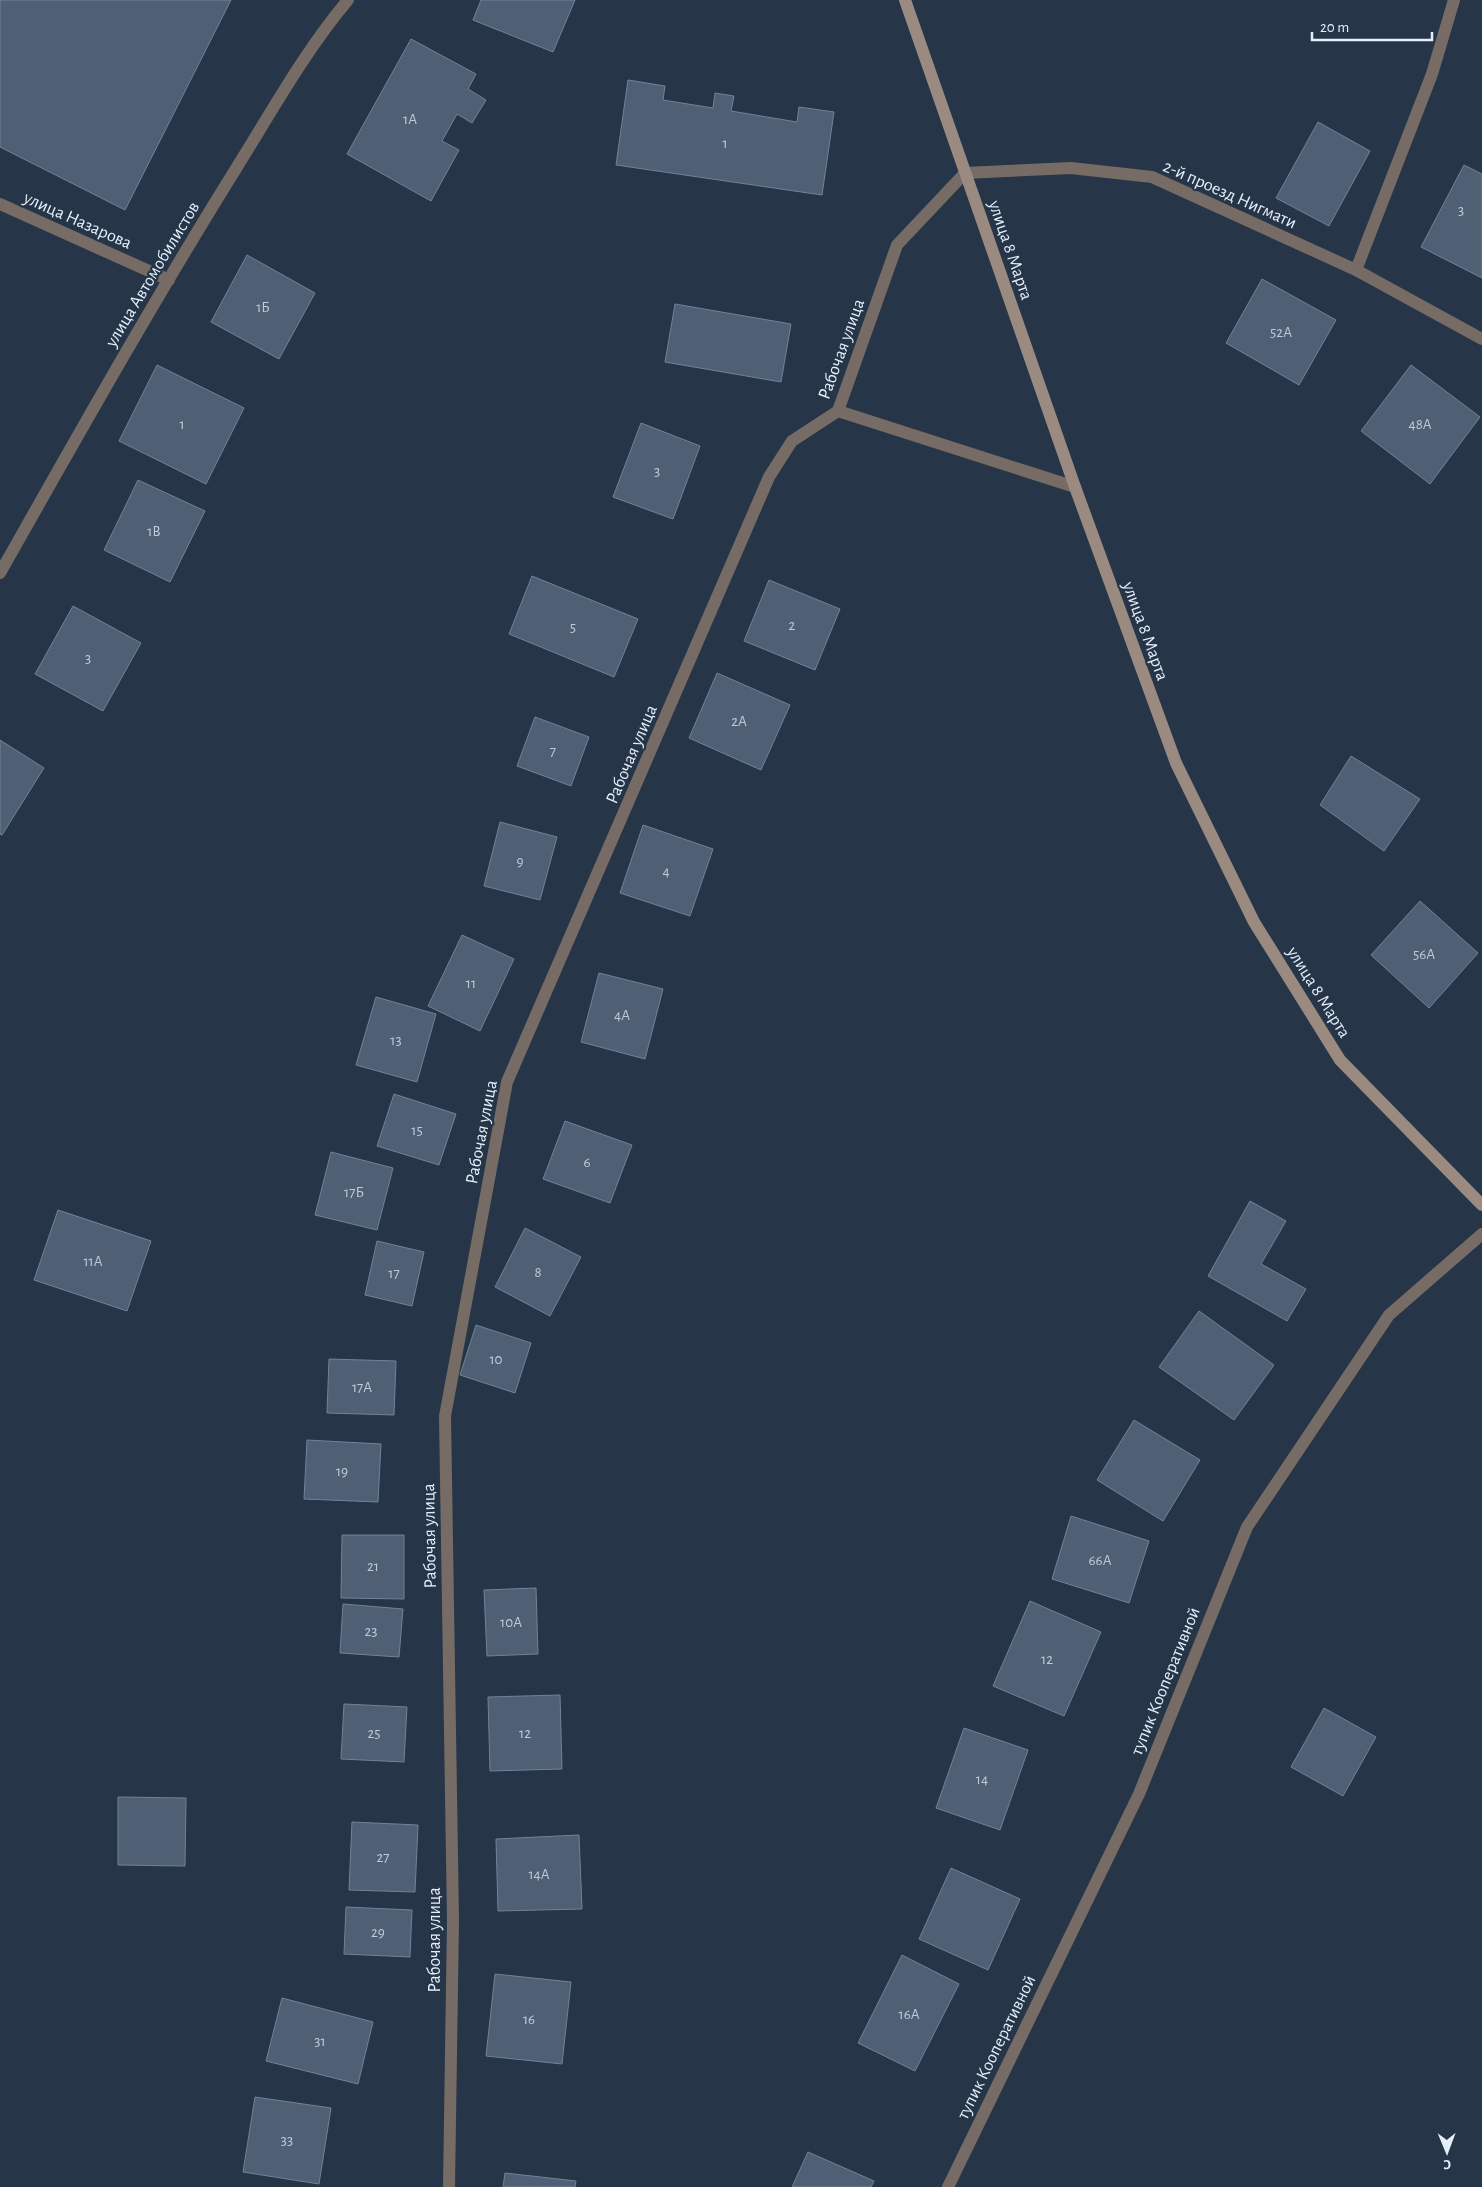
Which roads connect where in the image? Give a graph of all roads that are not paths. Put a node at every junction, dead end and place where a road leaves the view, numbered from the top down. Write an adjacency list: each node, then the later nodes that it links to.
1 (348, 0): 7 (street, улица Автомобилистов)
2 (904, 0): 4 (main road, улица 8 Марта)
3 (1454, 0): 6 (street)
4 (965, 173): 6 (street, 2-й проезд Нигмати); 9 (street, Рабочая улица); 10 (main road, улица 8 Марта)
5 (0, 204): 7 (street, улица Назарова)
6 (1356, 270): 8 (street, 2-й проезд Нигмати)
7 (169, 280): 11 (street, улица Автомобилистов)
8 (1482, 339)
9 (838, 411): 10 (street); 14 (street, Рабочая улица)
10 (1075, 487): 12 (main road, улица 8 Марта)
11 (0, 573)
12 (1482, 1205)
13 (1482, 1234): 15 (street, тупик Кооперативной)
14 (449, 2187)
15 (948, 2187)

